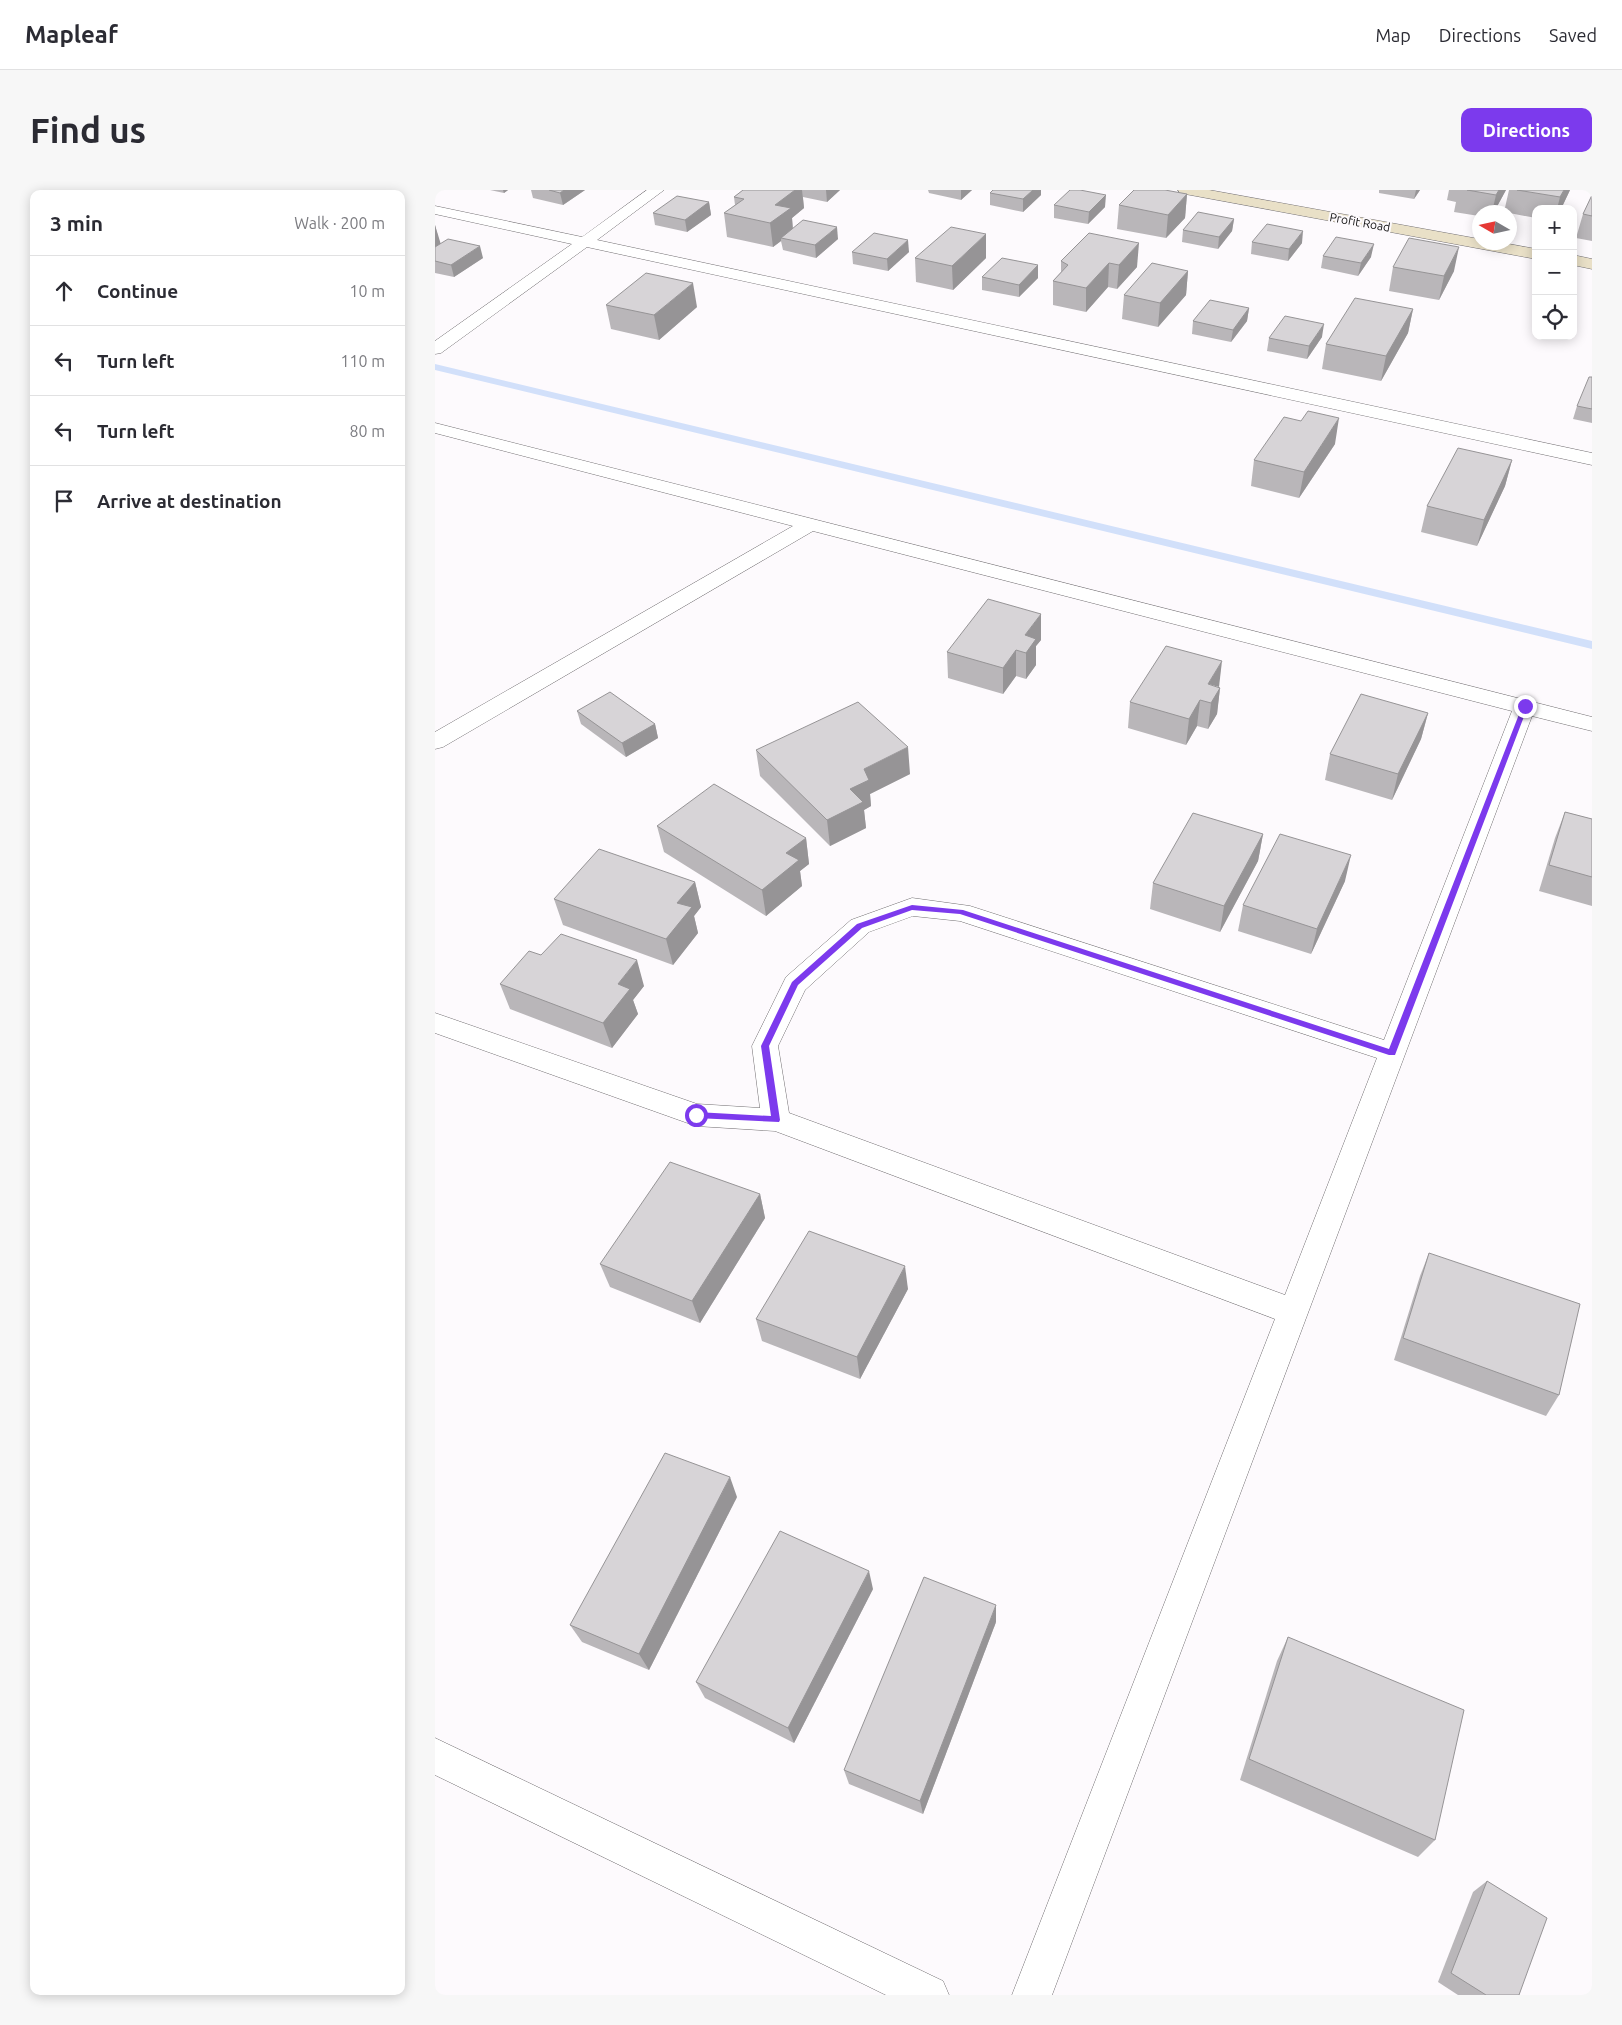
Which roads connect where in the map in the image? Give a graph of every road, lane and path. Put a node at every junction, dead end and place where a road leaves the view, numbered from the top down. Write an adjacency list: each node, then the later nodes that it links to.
1 (657, 190): 4 (street)
2 (1185, 190): 5 (street, Profit Road)
3 (435, 210): 4 (street)
4 (583, 241): 8 (street); 10 (street)
5 (1532, 253)
6 (1577, 261): 7 (street)
7 (1592, 264)
8 (435, 349)
9 (435, 428): 11 (street)
10 (1592, 459)
11 (810, 524): 12 (street); 14 (street)
12 (1525, 706): 13 (street); 16 (street)
13 (1592, 724)
14 (435, 742)
15 (435, 1023): 17 (street)
16 (1392, 1053): 17 (street); 18 (street)
17 (776, 1120): 18 (street)
18 (1294, 1312): 21 (street)
19 (435, 1756): 20 (street)
20 (929, 1995)
21 (1033, 1995)

